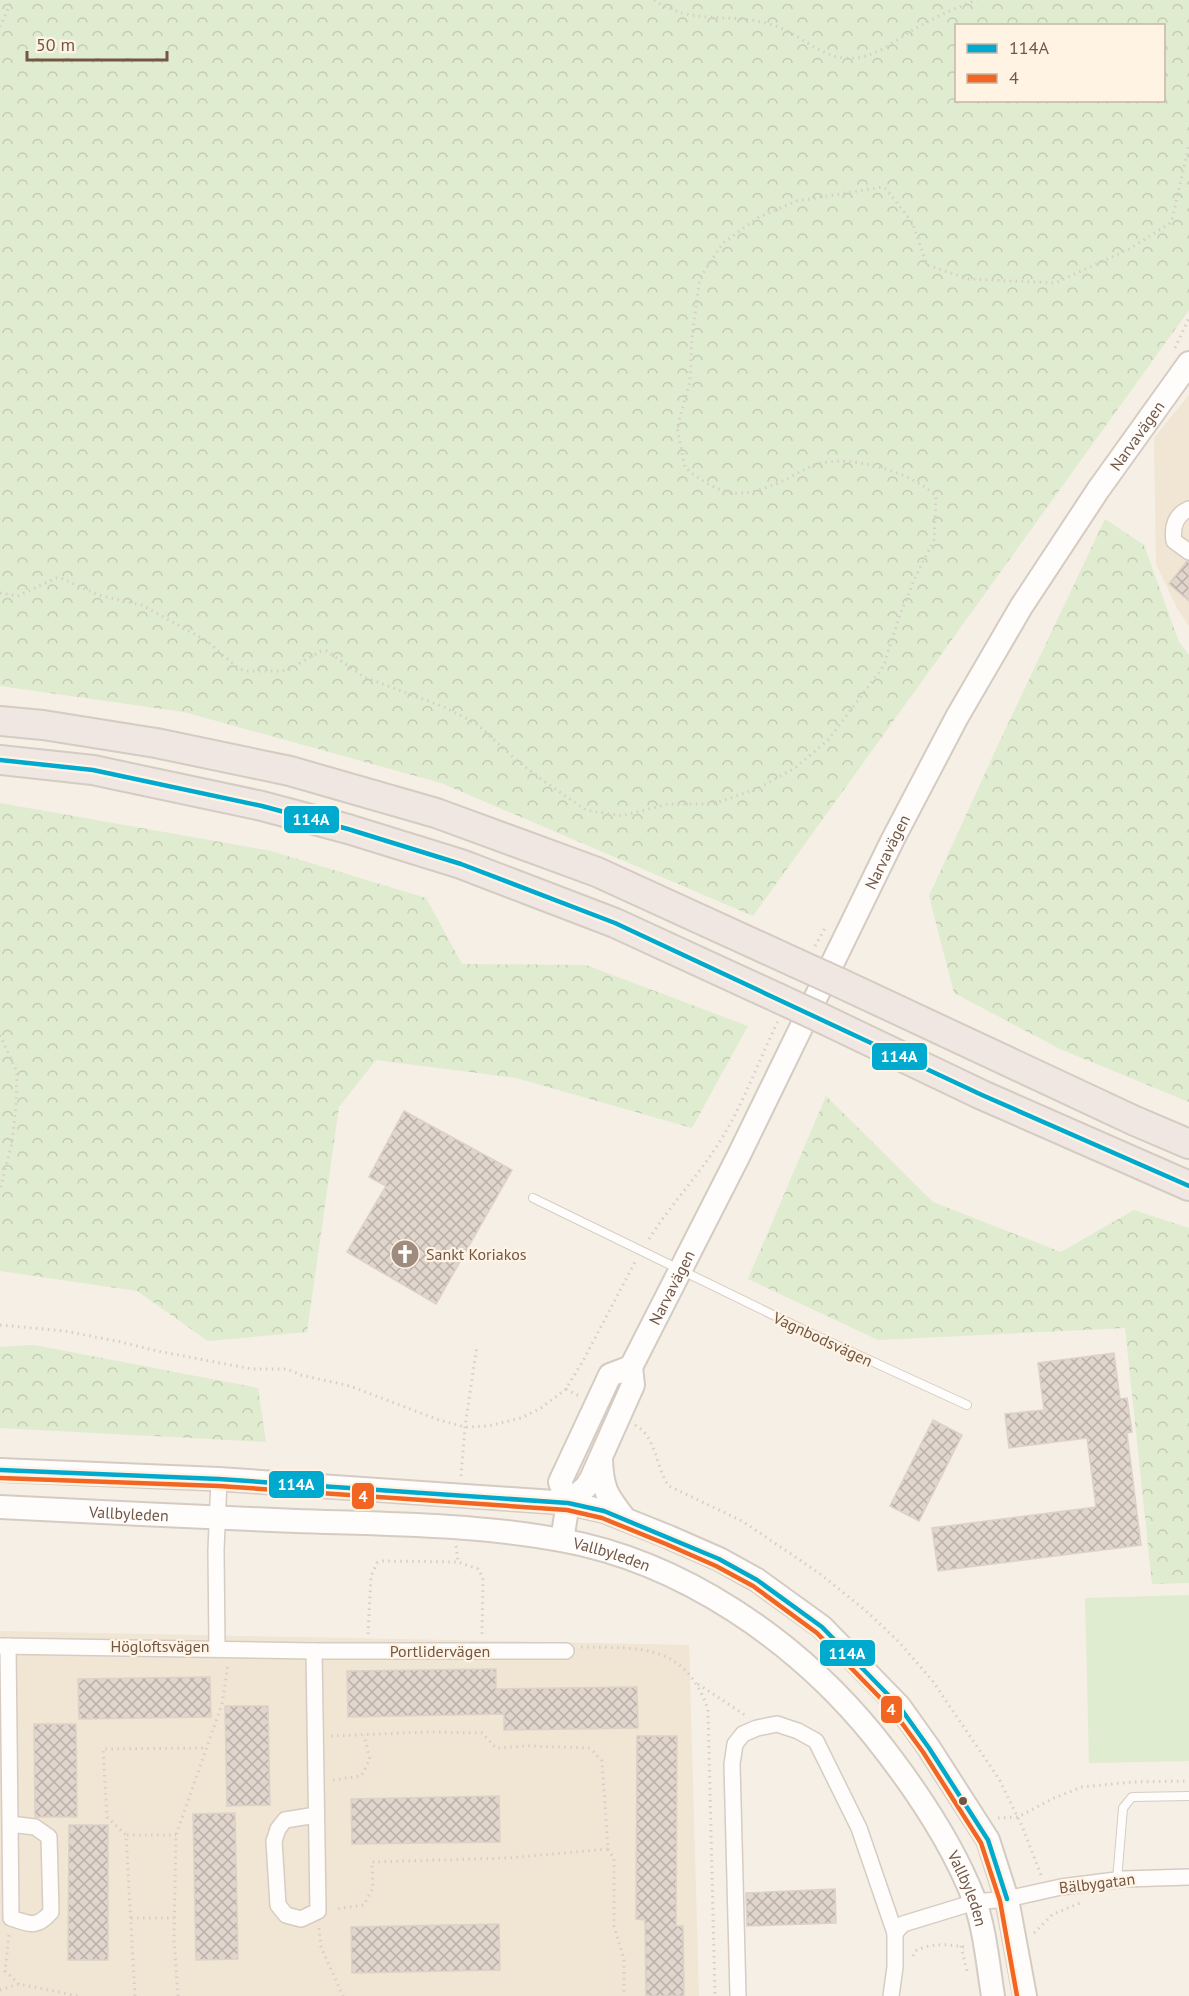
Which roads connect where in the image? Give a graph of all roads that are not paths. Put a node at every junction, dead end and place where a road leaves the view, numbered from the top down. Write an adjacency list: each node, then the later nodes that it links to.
1 (1183, 353): 9 (main road, Narvavägen)
2 (1189, 509): 3 (street)
3 (1189, 552)
4 (0, 721): 6 (highway, bridge)
5 (0, 760): 7 (highway, bridge)
6 (1189, 1144)
7 (1189, 1186)
8 (534, 1198): 9 (lane, Vagnbodsvägen)
9 (680, 1270): 10 (main road, Narvavägen); 11 (lane, Vagnbodsvägen)
10 (631, 1367): 12 (main road, Narvavägen); 15 (main road)
11 (967, 1405)
12 (601, 1460): 15 (main road, Narvavägen); 18 (main road)
13 (0, 1470): 14 (main road, Vallbyleden)
14 (219, 1479): 15 (main road, Vallbyleden); 17 (street, Högloftsvägen)
15 (568, 1503): 18 (main road, Vallbyleden); 19 (main road)
16 (0, 1507): 17 (main road, Vallbyleden)
17 (218, 1518): 19 (main road, Vallbyleden); 21 (street, Högloftsvägen)
18 (625, 1519): 29 (main road, Vallbyleden)
19 (562, 1540): 30 (main road, Vallbyleden)
20 (4, 1646): 21 (street, Högloftsvägen); 26 (street, Högloftsvägen)
21 (223, 1648): 22 (street, Portlidervägen)
22 (314, 1651): 23 (street, Portlidervägen); 25 (street)
23 (566, 1651)
24 (1189, 1796): 28 (lane)
25 (316, 1815): 25 (street)
26 (10, 1824): 26 (street, Högloftsvägen)
27 (1189, 1877): 28 (street, Bälbygatan)
28 (1117, 1880): 29 (street, Bälbygatan)
29 (1006, 1899): 30 (street, Bälbygatan); 35 (main road, Vallbyleden)
30 (975, 1902): 31 (street, Bälbygatan); 34 (main road, Vallbyleden)
31 (895, 1933): 32 (street); 33 (street)
32 (738, 1996)
33 (891, 1996)
34 (993, 1996)
35 (1024, 1996)

